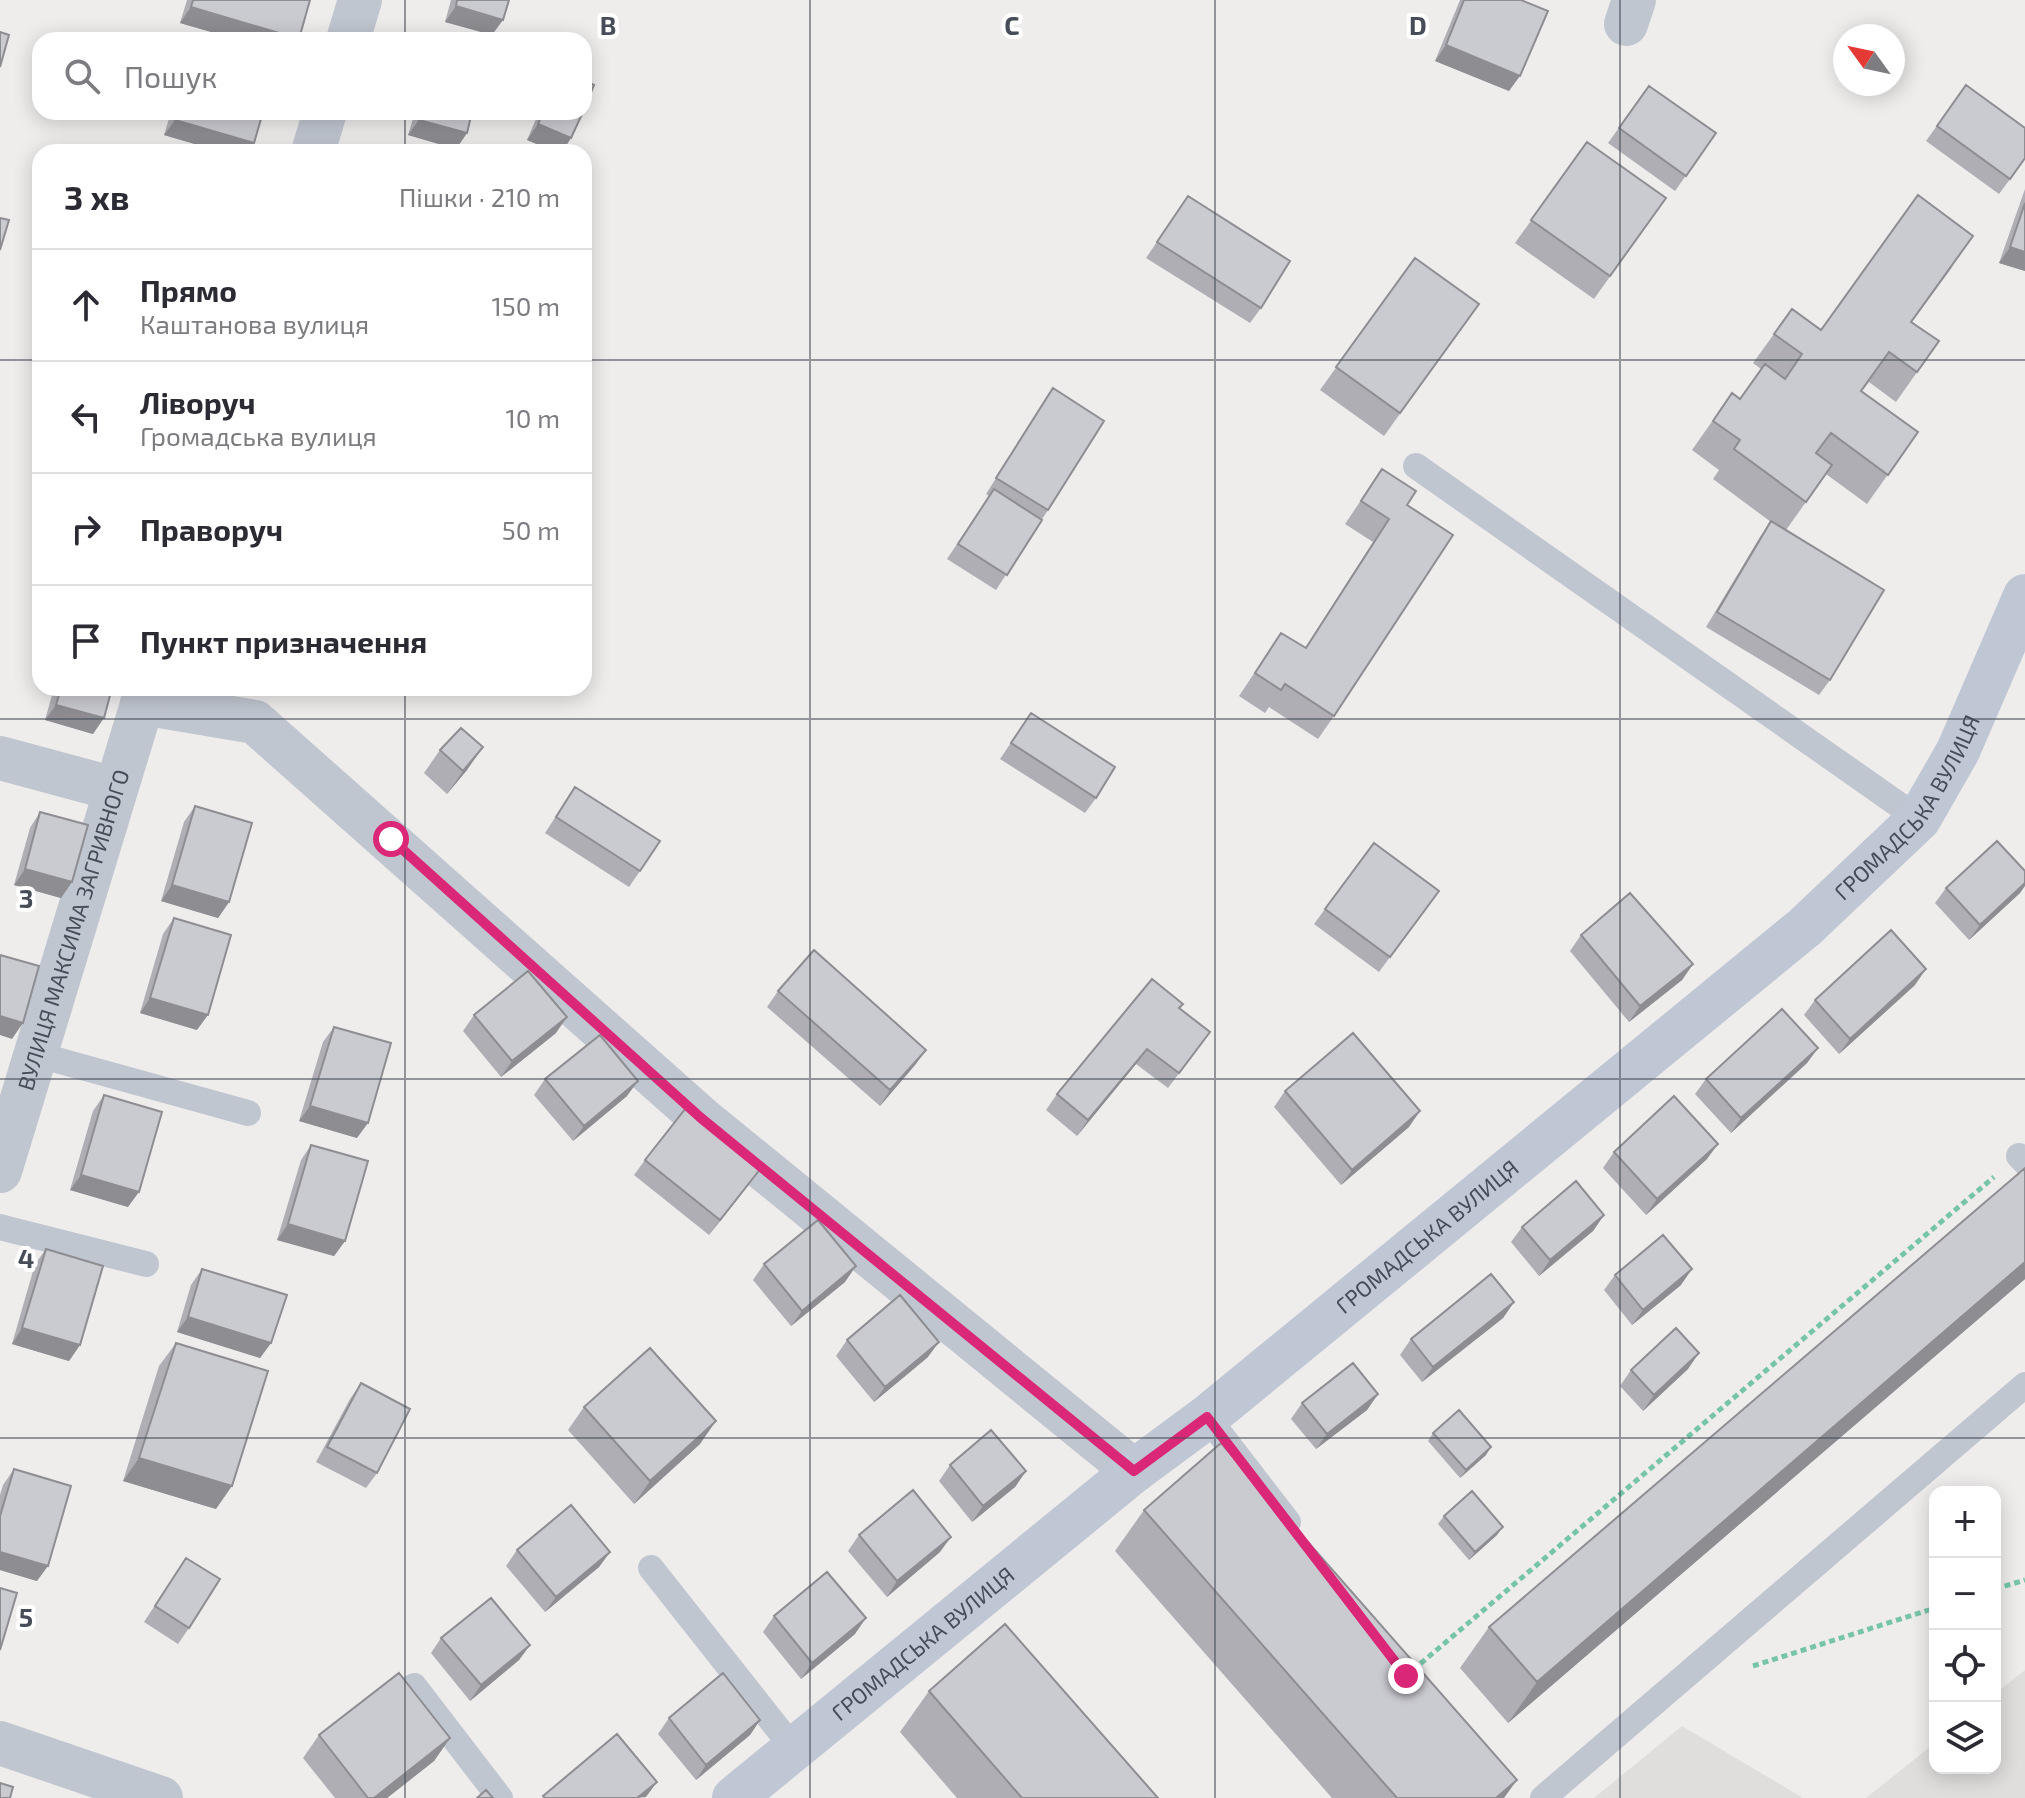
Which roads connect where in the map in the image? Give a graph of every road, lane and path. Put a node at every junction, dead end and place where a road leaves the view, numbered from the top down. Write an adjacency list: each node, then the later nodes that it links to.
1 (360, 0): 2 (street)
2 (350, 32)
3 (323, 120): 4 (street)
4 (315, 144)
5 (1416, 466): 10 (lane)
6 (2025, 596): 10 (street, ГРОМАДСЬКА ВУЛИЦЯ)
7 (144, 696): 9 (street, ВУЛИЦЯ МАКСИМА ЗАГРИВНОГО); 19 (street)
8 (0, 758): 9 (street)
9 (115, 789): 11 (street, ВУЛИЦЯ МАКСИМА ЗАГРИВНОГО)
10 (1919, 819): 18 (street, ГРОМАДСЬКА ВУЛИЦЯ)
11 (35, 1054): 12 (lane); 14 (street, ВУЛИЦЯ МАКСИМА ЗАГРИВНОГО)
12 (248, 1113)
13 (2022, 1159): 26 (path)
14 (0, 1171)
15 (0, 1227): 16 (lane)
16 (146, 1264)
17 (2025, 1385): 33 (lane)
18 (1207, 1417): 19 (street, ГРОМАДСЬКА ВУЛИЦЯ); 20 (lane)
19 (1134, 1471): 29 (street, ГРОМАДСЬКА ВУЛИЦЯ)
20 (1299, 1536)
21 (651, 1568): 29 (lane)
22 (2025, 1580): 23 (path)
23 (2001, 1587)
24 (1929, 1610): 25 (path)
25 (1739, 1670)
26 (1406, 1676)
27 (414, 1686): 31 (lane)
28 (0, 1743): 30 (street)
29 (794, 1749): 32 (street, ГРОМАДСЬКА ВУЛИЦЯ)
30 (161, 1798)
31 (500, 1798)
32 (734, 1798)
33 (1543, 1798)

